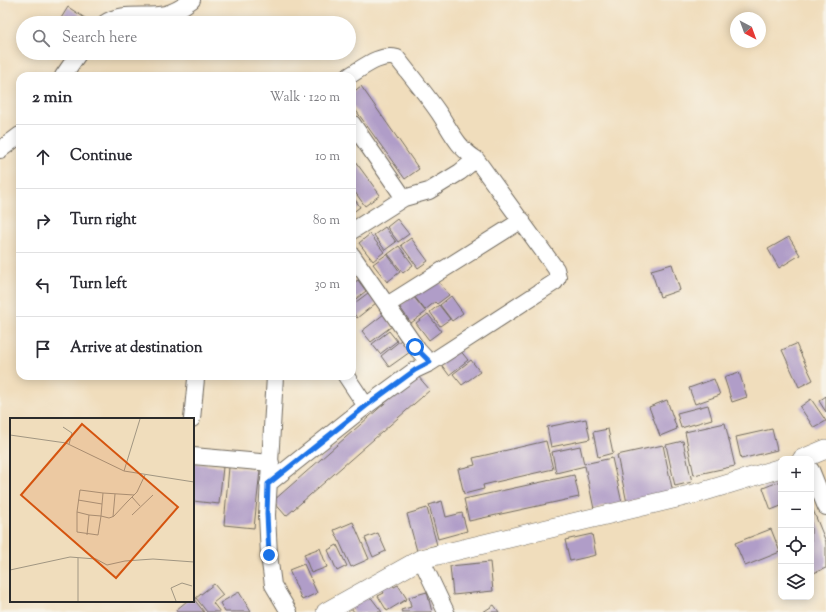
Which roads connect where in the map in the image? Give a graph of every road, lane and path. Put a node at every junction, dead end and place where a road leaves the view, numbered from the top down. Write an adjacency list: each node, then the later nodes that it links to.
1 (192, 0): 2 (street)
2 (140, 16)
3 (74, 60): 4 (street)
4 (66, 72)
5 (356, 72): 9 (street)
6 (356, 129): 10 (street)
7 (16, 138): 8 (street)
8 (0, 150)
9 (476, 159): 10 (street); 11 (street)
10 (404, 198): 12 (street)
11 (522, 220): 14 (street); 15 (street)
12 (356, 228)
13 (356, 261): 14 (street)
14 (387, 305): 15 (street)
15 (430, 362): 19 (street)
16 (196, 380): 20 (street)
17 (275, 380): 24 (street)
18 (349, 380): 19 (street)
19 (366, 406): 27 (street)
20 (192, 418)
21 (826, 449): 23 (street)
22 (194, 456): 24 (street)
23 (814, 456)
24 (271, 462): 27 (street)
25 (778, 469): 29 (street)
26 (814, 479): 28 (street)
27 (268, 484): 30 (street)
28 (826, 507)
29 (421, 559): 31 (street); 32 (street)
30 (289, 612)
31 (326, 612)
32 (446, 612)

